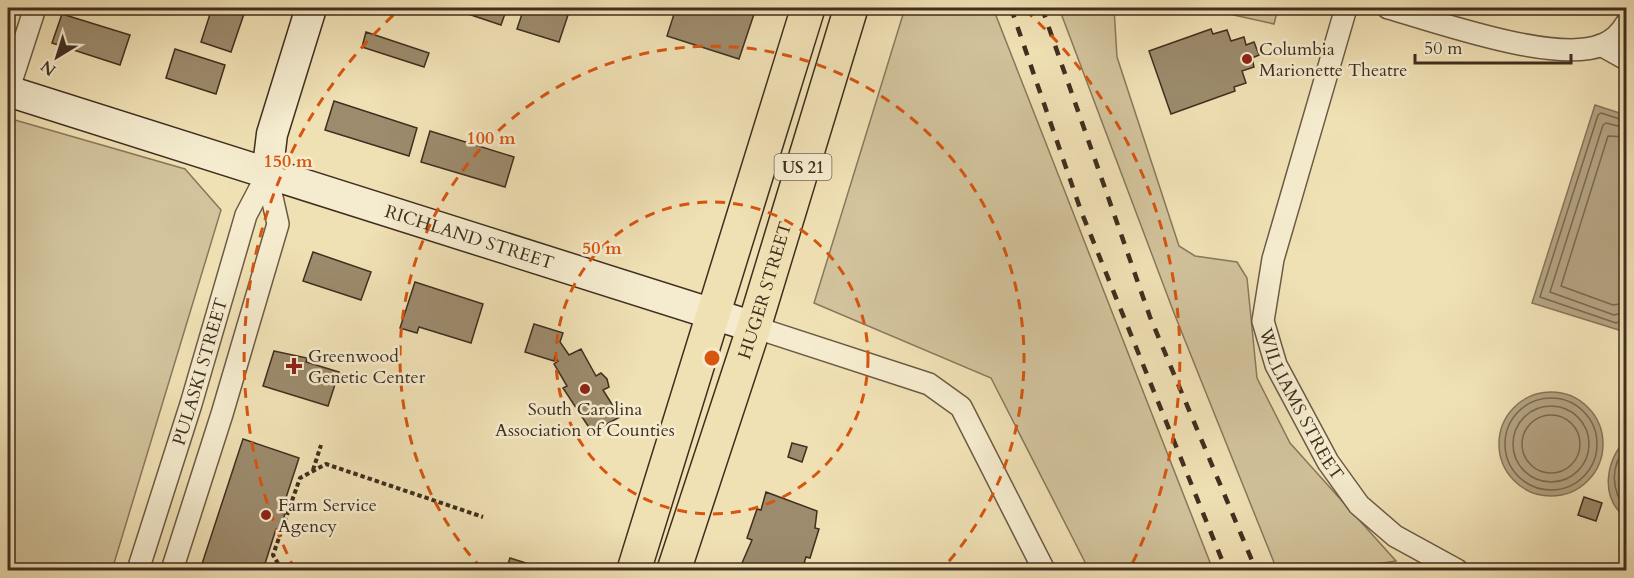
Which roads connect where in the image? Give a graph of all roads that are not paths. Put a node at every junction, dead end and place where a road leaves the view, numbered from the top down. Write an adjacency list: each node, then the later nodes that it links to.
1 (35, 8): 10 (street)
2 (311, 8): 11 (street, PULASKI STREET)
3 (808, 8): 12 (highway, US 21)
4 (851, 8): 13 (highway, HUGER STREET / US 21)
5 (1346, 8): 19 (street, WILLIAMS STREET)
6 (1388, 8): 8 (street)
7 (1626, 24): 8 (street)
8 (1601, 45): 9 (street)
9 (1626, 59)
10 (8, 91): 11 (street, RICHLAND STREET)
11 (267, 175): 12 (street, RICHLAND STREET); 14 (street, PULASKI STREET); 15 (street, PULASKI STREET)
12 (712, 315): 13 (street, RICHLAND STREET); 16 (highway, US 21)
13 (754, 327): 17 (highway, HUGER STREET / US 21); 18 (street, RICHLAND STREET)
14 (138, 570)
15 (172, 570)
16 (634, 570)
17 (674, 570)
18 (1044, 570)
19 (1457, 570)

